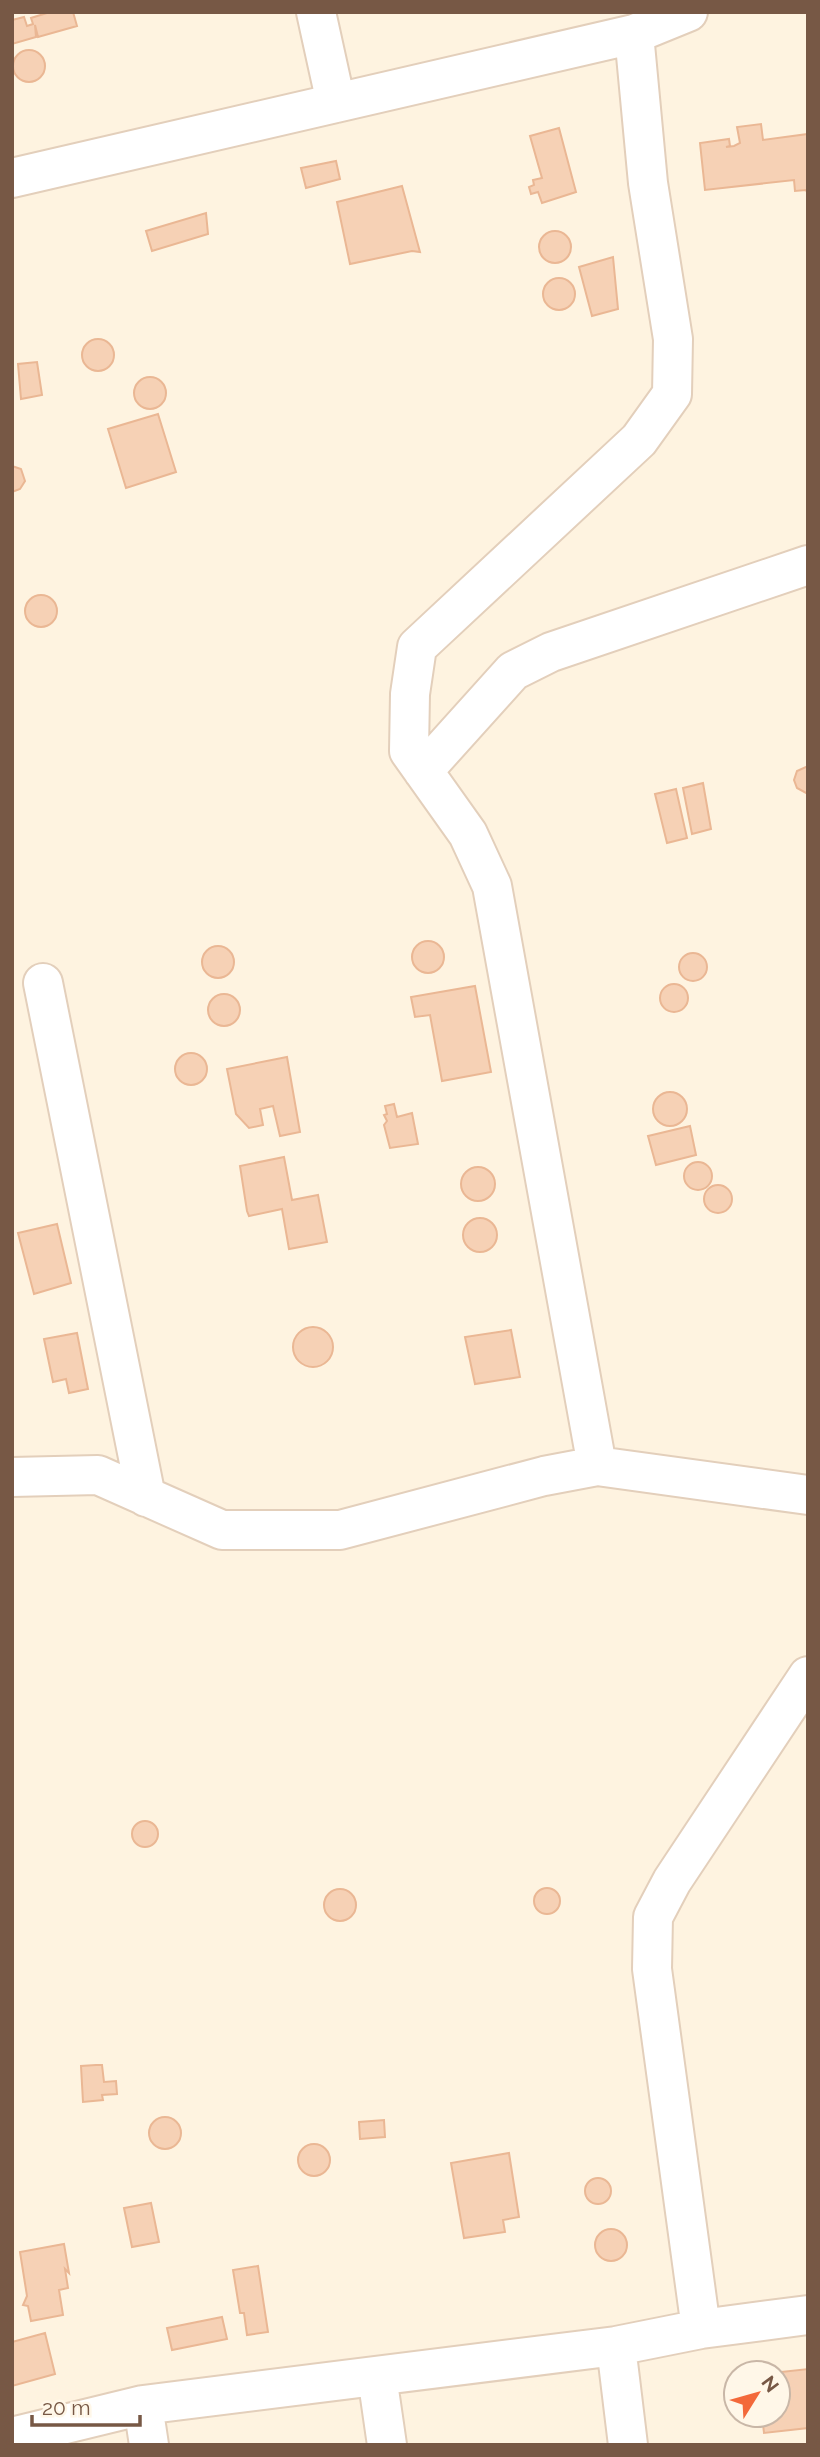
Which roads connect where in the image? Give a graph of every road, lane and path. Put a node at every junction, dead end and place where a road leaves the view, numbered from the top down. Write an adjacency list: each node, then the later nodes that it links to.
1 (316, 12): 4 (street)
2 (688, 12): 3 (street)
3 (634, 34): 4 (street); 7 (street)
4 (336, 103): 5 (street)
5 (12, 178)
6 (808, 565): 7 (street)
7 (423, 771): 9 (street)
8 (43, 983): 12 (street)
9 (597, 1466): 11 (street); 12 (street)
10 (12, 1477): 12 (street)
11 (808, 1495)
12 (146, 1497)
13 (808, 1676): 15 (street)
14 (808, 2315): 15 (street)
15 (701, 2329): 16 (street)
16 (616, 2346): 17 (street); 22 (street)
17 (377, 2376): 18 (street); 21 (street)
18 (143, 2405): 19 (street); 20 (street)
19 (12, 2437)
20 (149, 2445)
21 (387, 2445)
22 (628, 2445)

